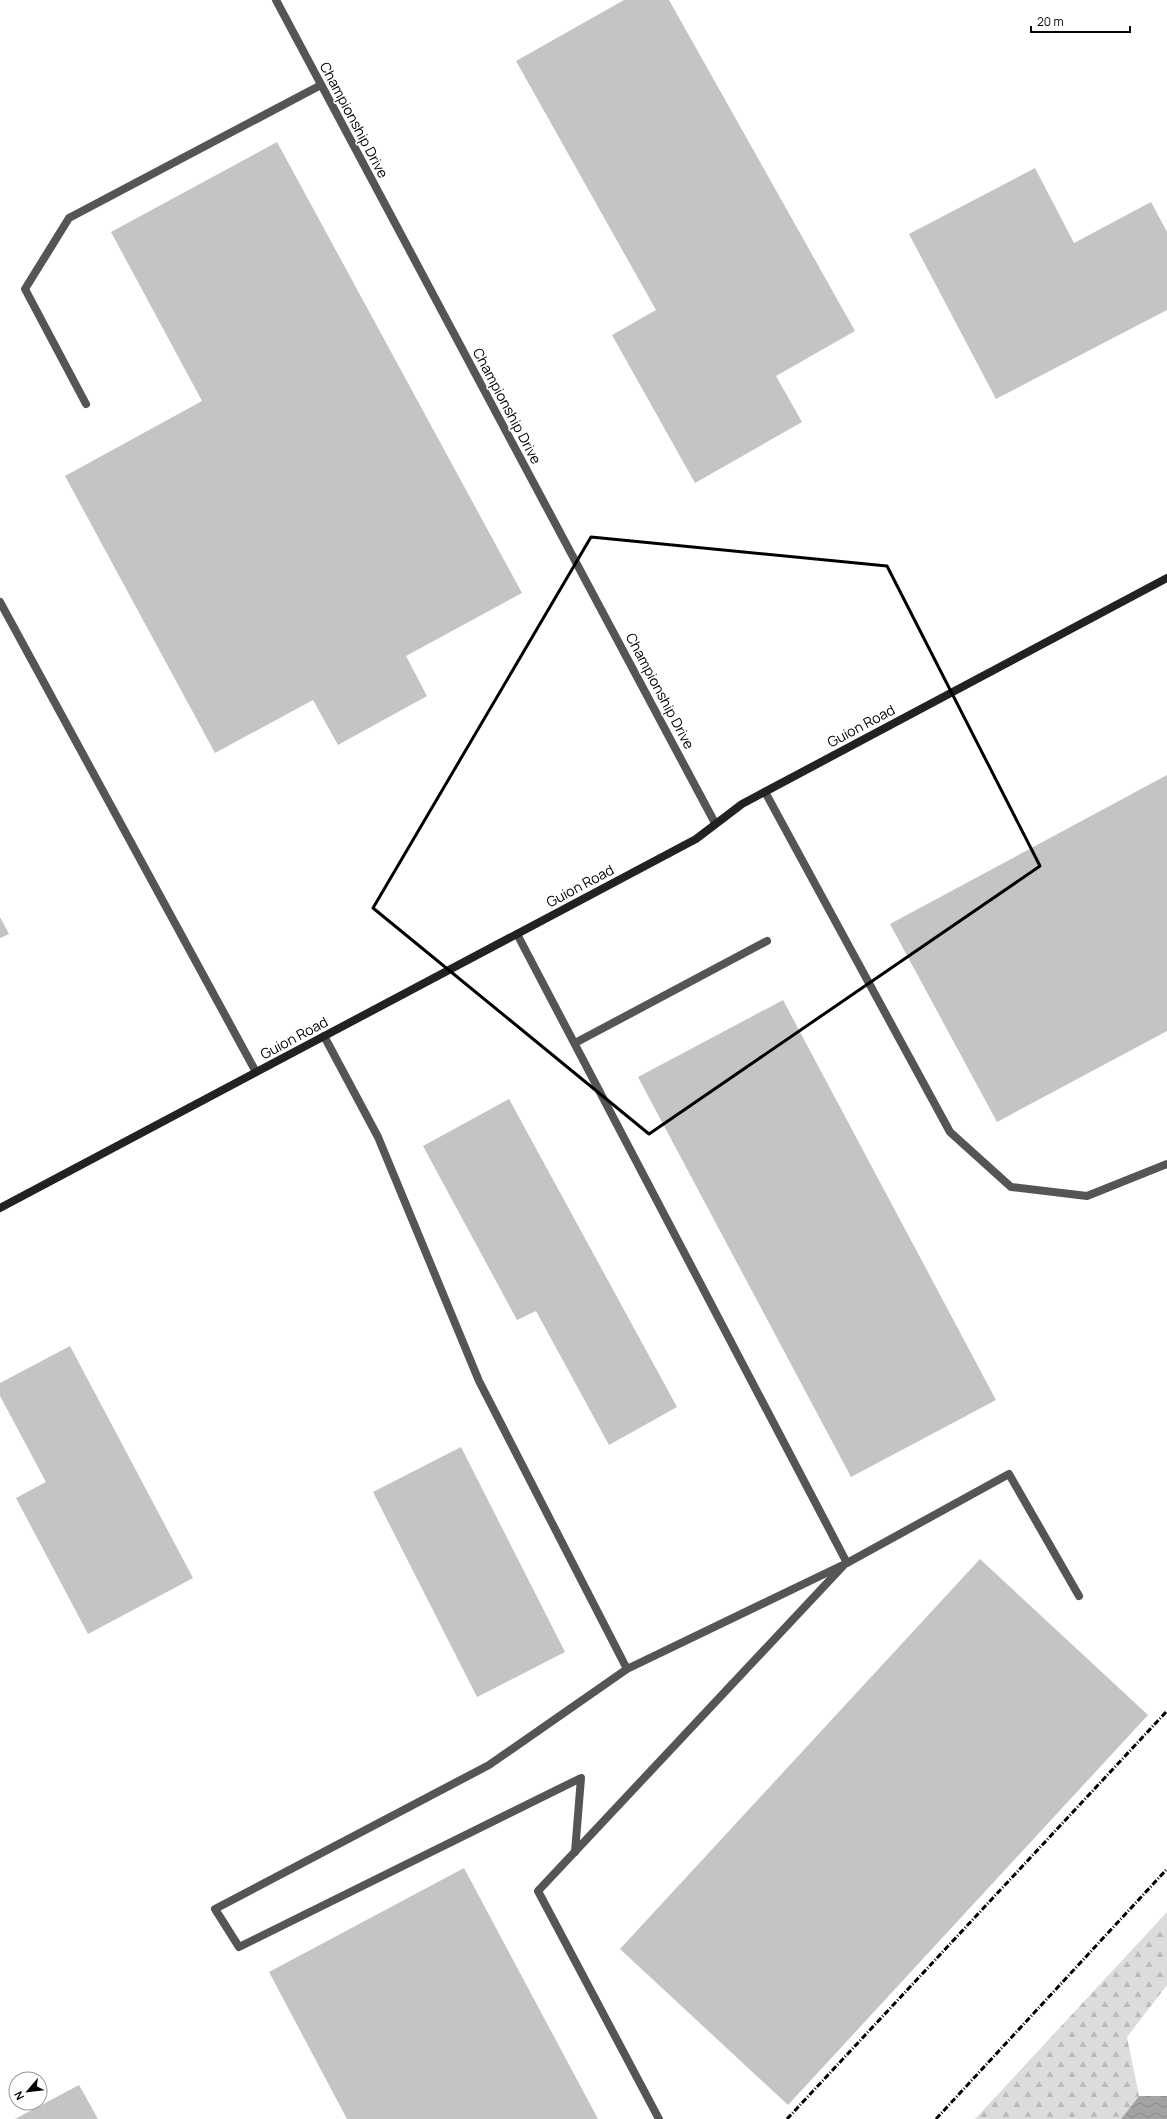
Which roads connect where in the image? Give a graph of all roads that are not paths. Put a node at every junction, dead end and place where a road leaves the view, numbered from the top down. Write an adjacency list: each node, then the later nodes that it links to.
1 (276, 0): 2 (street, Championship Drive)
2 (321, 85): 3 (street); 7 (street, Championship Drive)
3 (86, 404)
4 (1167, 578): 6 (street, Guion Road)
5 (0, 602): 12 (street)
6 (765, 792): 7 (street, Guion Road); 13 (street)
7 (716, 823): 8 (street, Guion Road)
8 (517, 934): 10 (street, Guion Road); 11 (street)
9 (767, 941): 11 (street)
10 (324, 1036): 12 (street, Guion Road); 17 (street)
11 (574, 1043): 15 (street)
12 (256, 1072): 14 (street, Guion Road)
13 (1167, 1164)
14 (0, 1208)
15 (846, 1562): 16 (street); 17 (street); 18 (street)
16 (1079, 1596)
17 (628, 1669): 18 (street)
18 (575, 1852): 19 (street)
19 (659, 2119)

